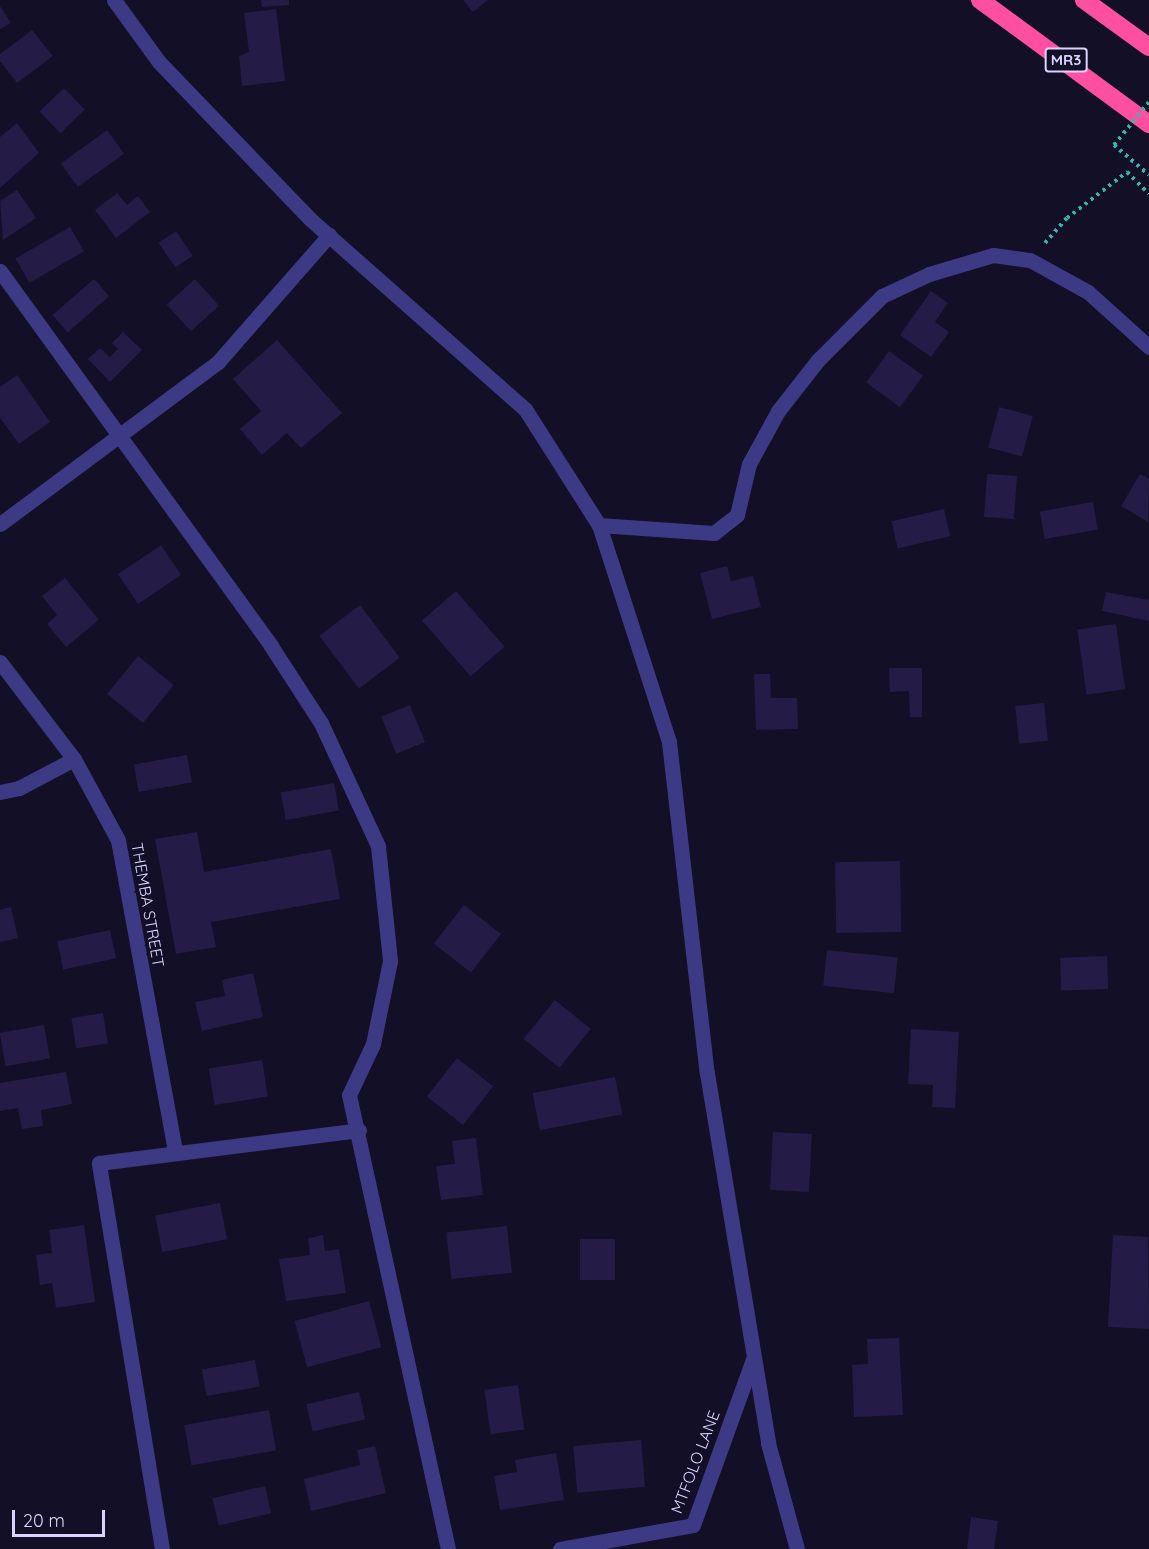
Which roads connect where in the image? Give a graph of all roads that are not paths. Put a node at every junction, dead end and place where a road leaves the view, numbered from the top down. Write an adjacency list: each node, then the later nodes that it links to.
1 (114, 0): 8 (street)
2 (967, 0): 5 (highway)
3 (980, 0): 5 (highway, MR3)
4 (1084, 0): 6 (highway)
5 (1045, 44): 7 (highway, MR3)
6 (1149, 47)
7 (1149, 124)
8 (329, 235): 11 (street); 13 (street)
9 (0, 271): 11 (street)
10 (1149, 347): 13 (street)
11 (120, 434): 12 (street); 17 (street)
12 (0, 524)
13 (599, 525): 19 (street)
14 (0, 662): 15 (street, THEMBA STREET)
15 (75, 759): 16 (street); 18 (street, THEMBA STREET)
16 (0, 792)
17 (359, 1130): 18 (street); 21 (street)
18 (175, 1152): 20 (street)
19 (754, 1356): 22 (street, MTFOLO LANE); 23 (street)
20 (162, 1549)
21 (448, 1549)
22 (560, 1549)
23 (797, 1549)

